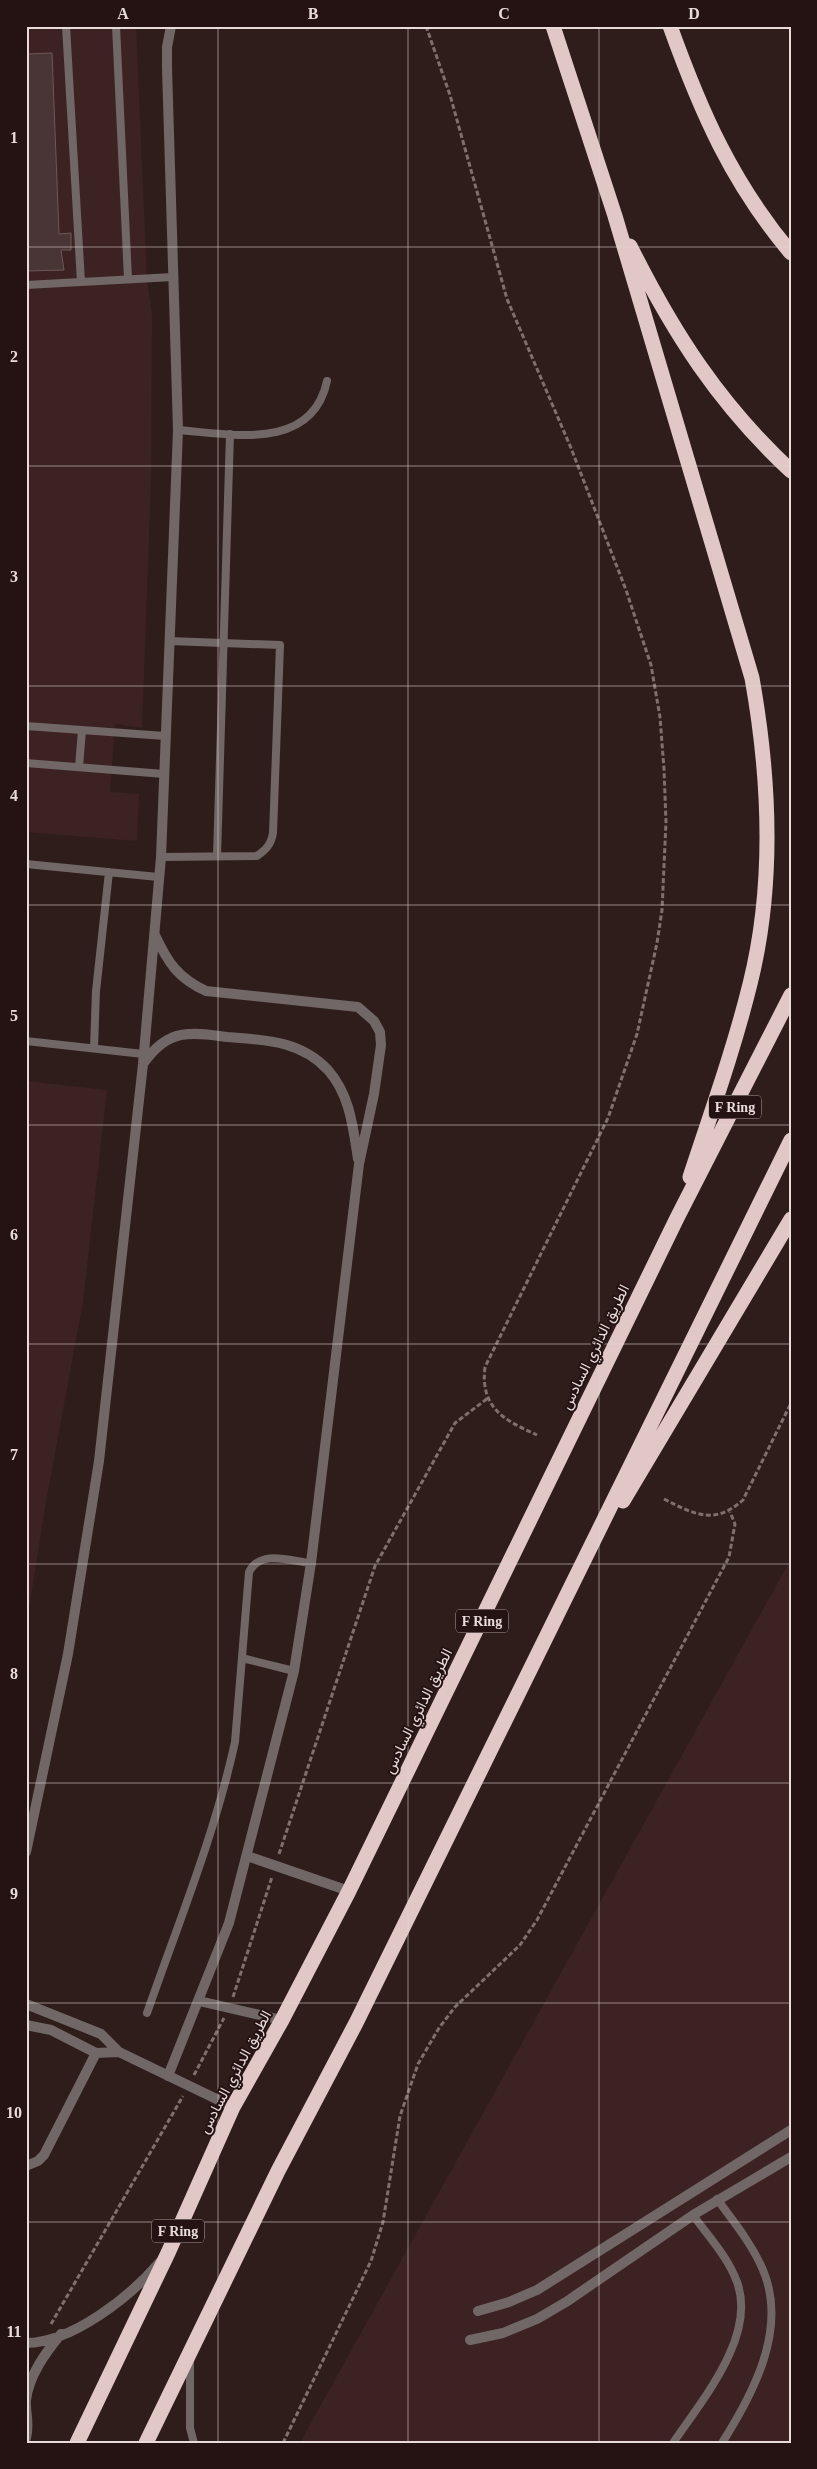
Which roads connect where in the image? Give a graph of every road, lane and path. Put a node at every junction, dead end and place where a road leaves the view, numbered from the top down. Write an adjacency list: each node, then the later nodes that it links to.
1 (66, 26): 11 (lane)
2 (116, 26): 10 (lane)
3 (171, 26): 9 (street)
4 (426, 26): 40 (path)
5 (553, 26): 7 (highway)
6 (670, 26): 8 (highway)
7 (614, 216): 16 (highway); 37 (highway)
8 (791, 253)
9 (173, 277): 10 (lane); 14 (street)
10 (128, 278): 11 (lane)
11 (81, 282): 12 (lane)
12 (26, 285)
13 (327, 381): 15 (lane)
14 (178, 430): 15 (lane); 17 (street)
15 (230, 434): 18 (lane)
16 (791, 471)
17 (169, 641): 18 (lane); 21 (street)
18 (223, 643): 25 (lane); 25 (lane)
19 (26, 726): 20 (lane)
20 (82, 730): 21 (lane); 23 (lane)
21 (165, 736): 24 (street)
22 (26, 762): 23 (lane)
23 (79, 767): 24 (lane)
24 (164, 774): 26 (street)
25 (217, 856): 26 (lane)
26 (161, 857): 29 (street)
27 (26, 864): 28 (lane)
28 (109, 872): 29 (lane); 33 (lane)
29 (158, 877): 30 (street)
30 (154, 934): 34 (street); 36 (street)
31 (791, 995): 37 (highway, الطريق الدائري السادس / F Ring)
32 (26, 1041): 33 (lane)
33 (94, 1048): 34 (lane)
34 (143, 1059): 36 (street); 47 (street)
35 (791, 1140): 44 (highway)
36 (359, 1164): 43 (street)
37 (677, 1218): 49 (highway, الطريق الدائري السادس / F Ring)
38 (791, 1219): 44 (highway)
39 (791, 1403): 42 (path)
40 (537, 1435)
41 (664, 1499): 42 (path)
42 (730, 1512): 77 (path)
43 (311, 1564): 45 (lane); 46 (street)
44 (577, 1575): 71 (highway)
45 (242, 1658): 46 (lane); 52 (lane)
46 (294, 1671): 48 (street)
47 (26, 1852)
48 (247, 1856): 49 (street); 50 (street)
49 (350, 1891): 53 (highway, الطريق الدائري السادس / F Ring)
50 (199, 2001): 53 (street); 57 (street)
51 (26, 2004): 55 (street)
52 (147, 2014)
53 (282, 2020): 58 (highway, الطريق الدائري السادس / F Ring)
54 (26, 2025): 56 (street)
55 (119, 2052): 56 (street); 57 (street)
56 (96, 2053): 61 (street)
57 (168, 2076): 58 (street)
58 (233, 2107): 66 (highway, الطريق الدائري السادس / F Ring)
59 (791, 2130): 62 (street)
60 (791, 2157): 64 (street)
61 (26, 2166)
62 (706, 2184): 63 (street); 64 (street)
63 (682, 2199): 65 (street); 67 (street)
64 (717, 2199): 65 (street); 79 (lane)
65 (693, 2214): 69 (street); 78 (lane)
66 (168, 2253): 68 (street); 74 (highway, الطريق الدائري السادس / F Ring)
67 (478, 2311)
68 (62, 2334): 70 (street); 72 (street)
69 (470, 2340)
70 (26, 2342)
71 (190, 2354): 75 (highway); 76 (lane)
72 (26, 2400): 73 (street)
73 (26, 2438)
74 (77, 2443)
75 (146, 2443)
76 (194, 2443)
77 (283, 2443)
78 (673, 2443)
79 (722, 2443)

